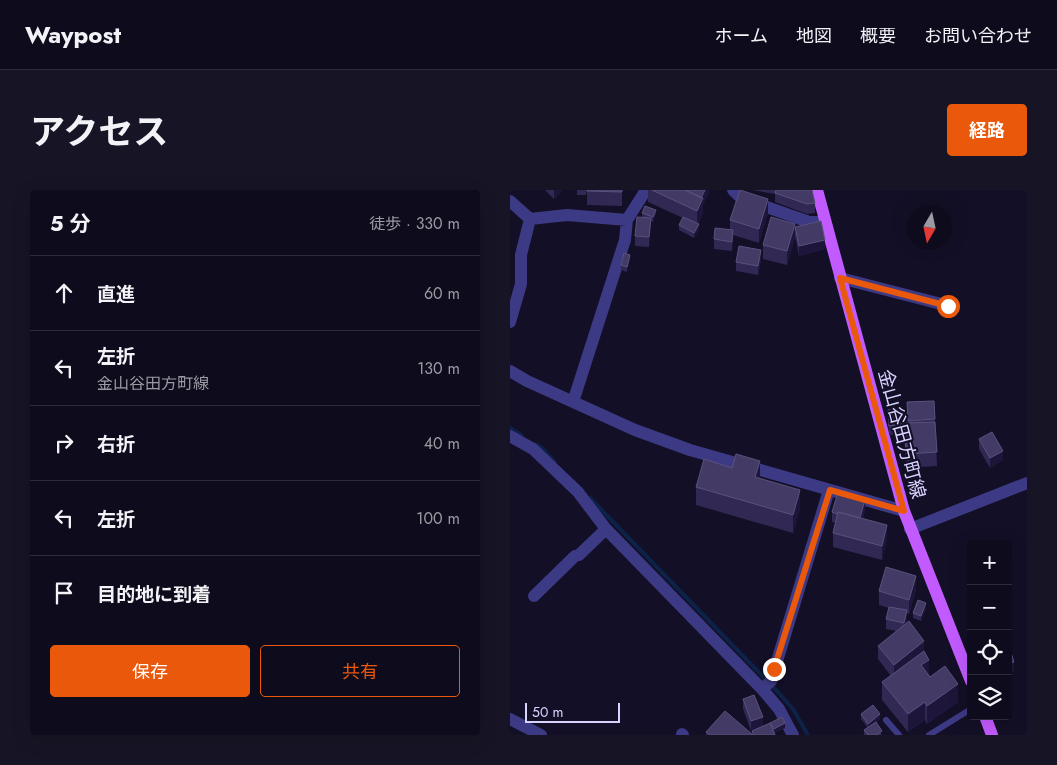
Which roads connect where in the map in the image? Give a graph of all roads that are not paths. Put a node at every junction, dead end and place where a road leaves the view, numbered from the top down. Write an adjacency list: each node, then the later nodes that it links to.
1 (646, 190): 6 (street)
2 (733, 190): 7 (street)
3 (817, 190): 7 (main road, 金山谷田方町線)
4 (510, 201): 5 (street)
5 (530, 219): 6 (street); 10 (street)
6 (627, 220): 12 (street)
7 (825, 222): 8 (main road, 金山谷田方町線)
8 (840, 278): 9 (street); 16 (main road, 金山谷田方町線)
9 (948, 306)
10 (510, 322)
11 (510, 371): 12 (street)
12 (573, 402): 15 (street)
13 (510, 436): 17 (street)
14 (1027, 483): 18 (street)
15 (830, 490): 16 (street); 21 (street)
16 (904, 511): 18 (main road, 金山谷田方町線)
17 (606, 529): 19 (street); 21 (street)
18 (910, 529): 20 (main road, 金山谷田方町線)
19 (534, 596)
20 (968, 675)
21 (762, 689): 27 (street)
22 (967, 711): 29 (lane)
23 (510, 719): 26 (street)
24 (886, 720): 28 (lane)
25 (986, 720): 30 (main road)
26 (541, 735)
27 (793, 735)
28 (899, 735)
29 (928, 735)
30 (992, 735)

